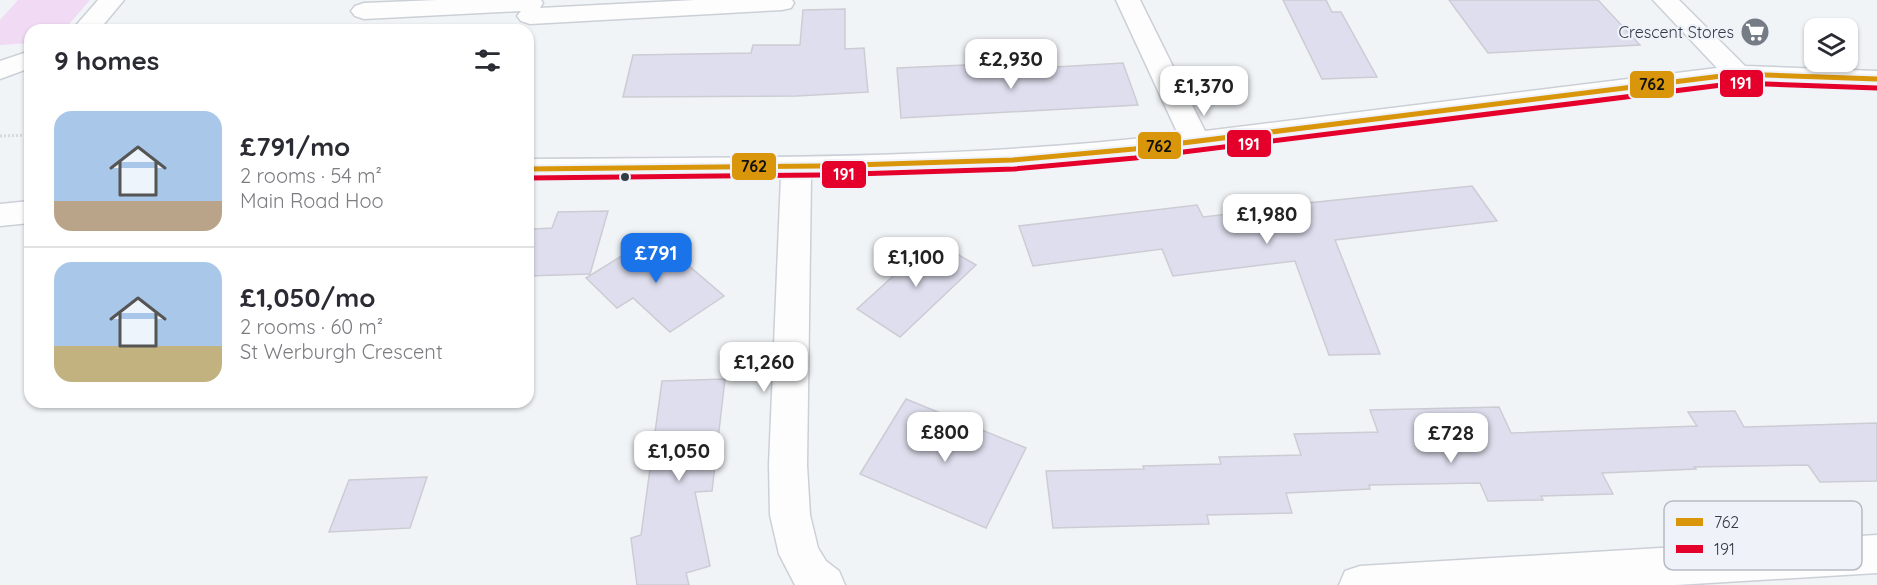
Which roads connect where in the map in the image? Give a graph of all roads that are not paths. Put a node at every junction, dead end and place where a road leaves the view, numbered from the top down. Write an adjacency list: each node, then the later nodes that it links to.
1 (112, 0): 7 (street)
2 (1128, 0): 12 (street)
3 (1665, 0): 10 (street)
4 (782, 3): 6 (street)
5 (364, 11): 6 (street)
6 (530, 12)
7 (90, 24)
8 (24, 61): 9 (street)
9 (0, 71)
10 (1738, 74): 11 (street); 12 (street)
11 (1877, 79)
12 (1196, 142): 13 (street)
13 (796, 167): 14 (street); 20 (street)
14 (534, 169)
15 (24, 213): 16 (street)
16 (0, 215)
17 (1877, 554): 18 (street)
18 (1862, 555)
19 (1664, 567): 21 (street)
20 (824, 585)
21 (1360, 585)

